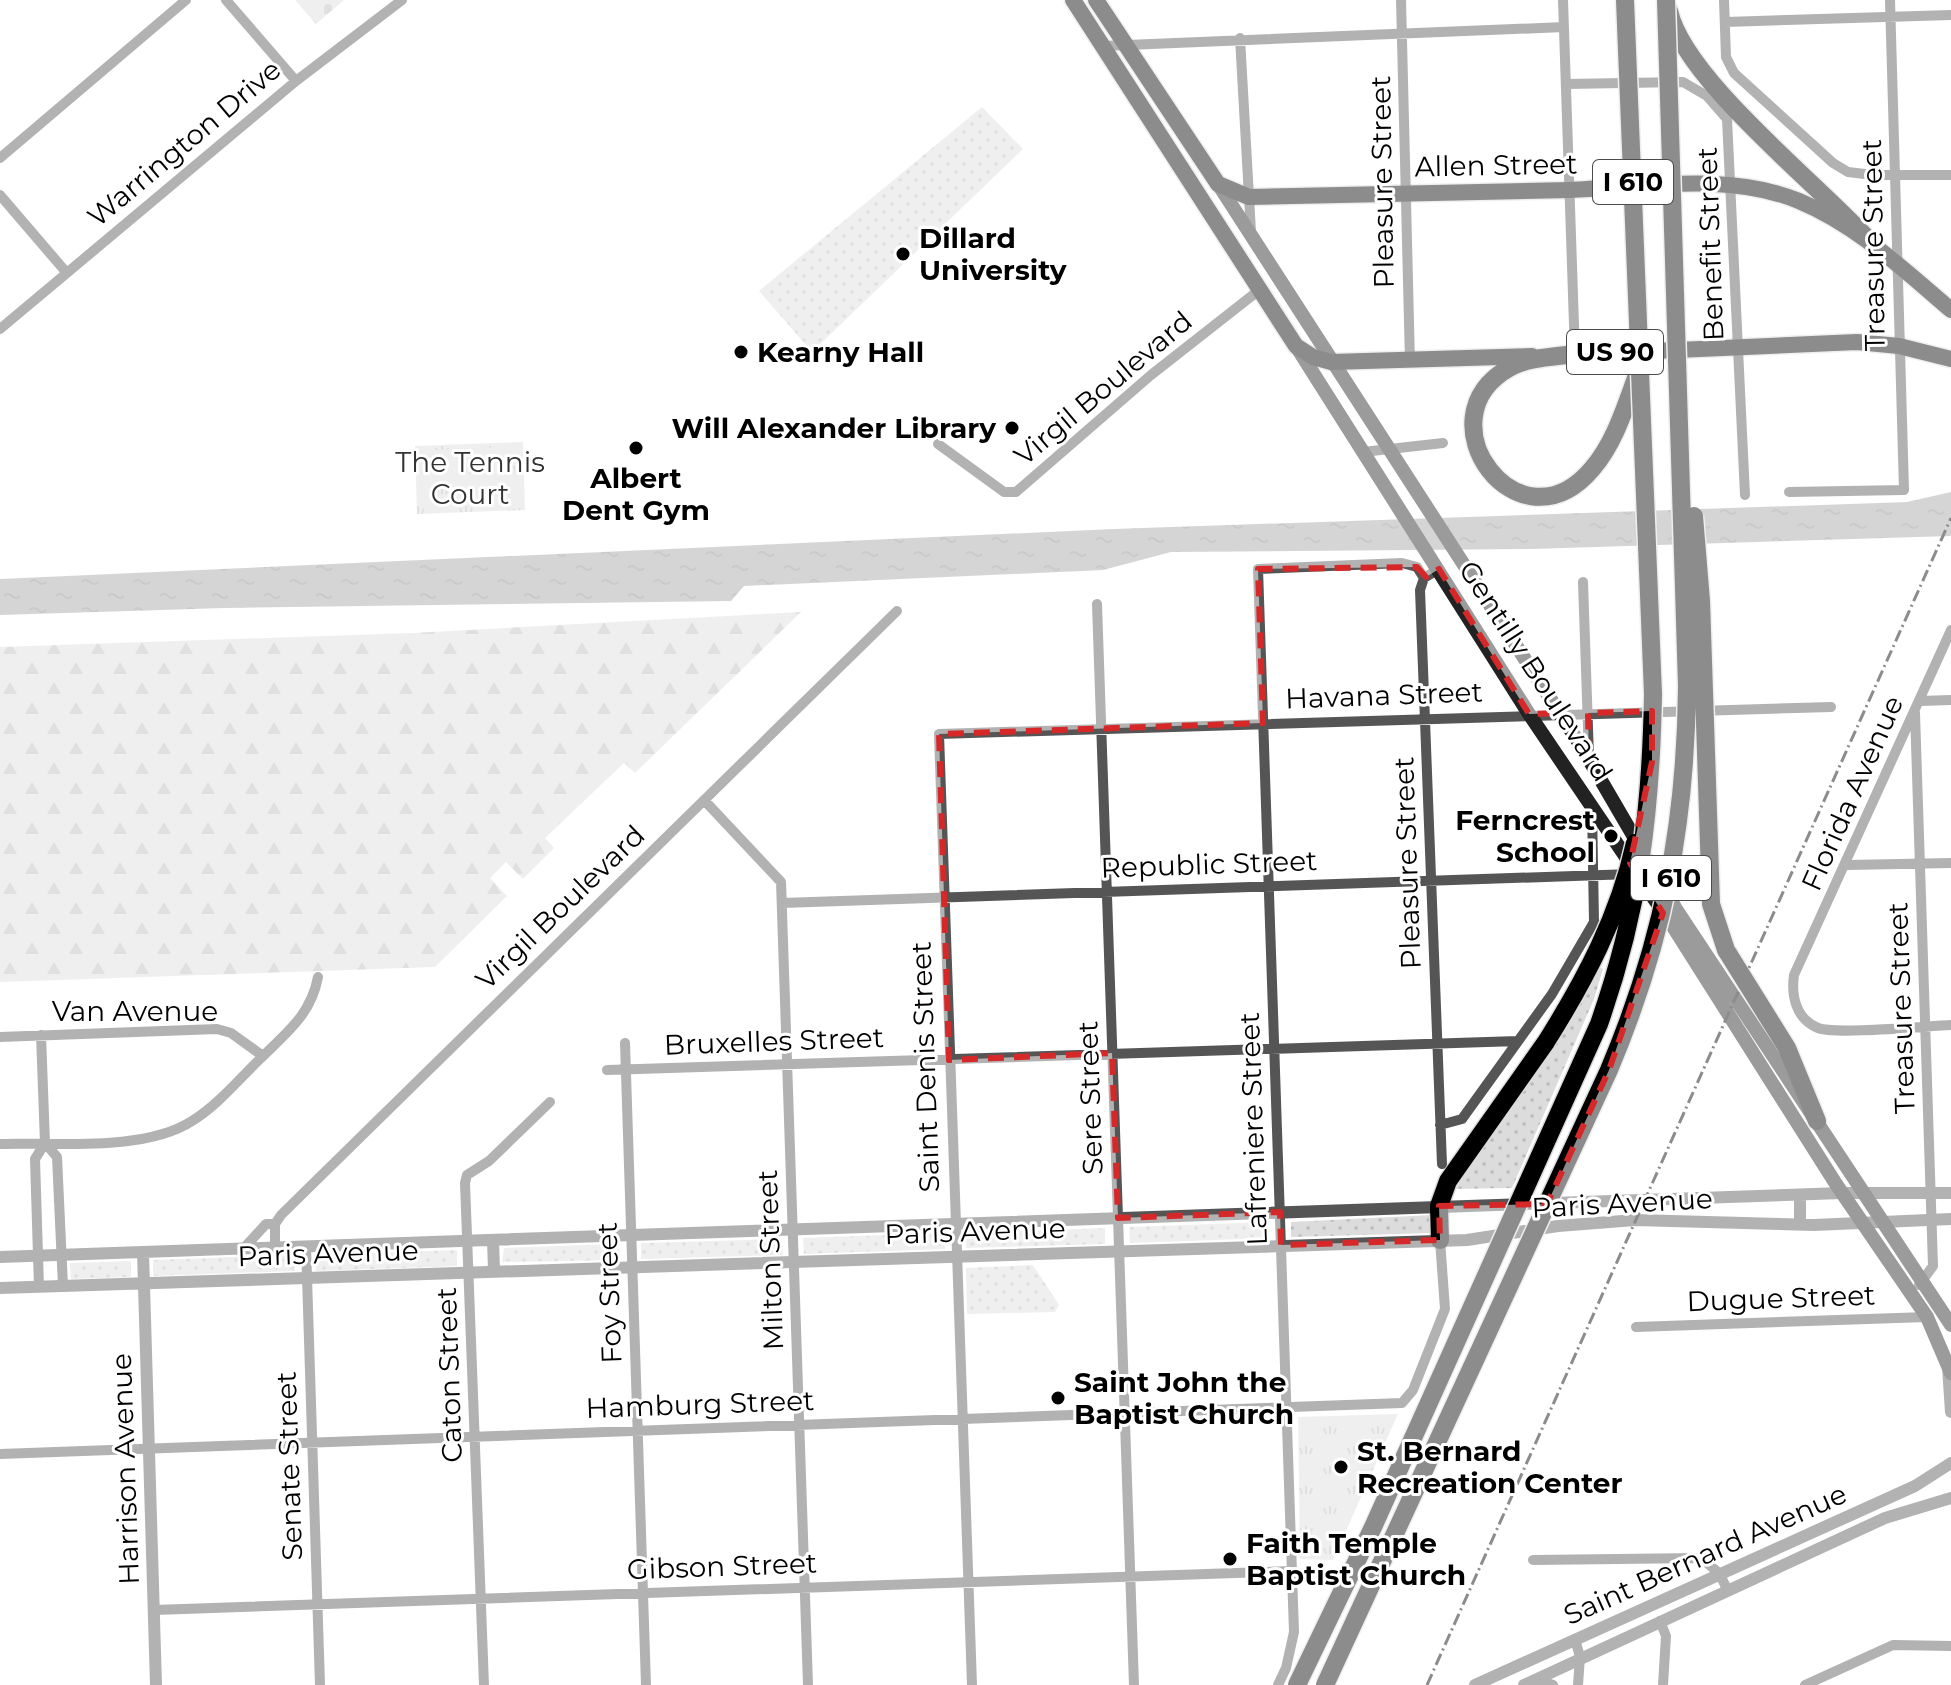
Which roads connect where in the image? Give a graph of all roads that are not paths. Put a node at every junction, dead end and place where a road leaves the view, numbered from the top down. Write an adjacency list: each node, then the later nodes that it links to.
1 (186, 0): 22 (street)
2 (226, 0): 20 (street)
3 (402, 0): 20 (street, Warrington Drive)
4 (1073, 0): 19 (main road, Gentilly Boulevard)
5 (1096, 0): 18 (main road, Gentilly Boulevard)
6 (1401, 0): 16 (street, Pleasure Street)
7 (1563, 0): 15 (street)
8 (1625, 0): 45 (highway, I 610, bridge)
9 (1667, 0): 32 (highway, bridge); 46 (highway, I 610, bridge)
10 (1724, 0): 14 (street)
11 (1890, 0): 13 (street, Treasure Street)
12 (1951, 15): 13 (street)
13 (1890, 17): 14 (street); 24 (street, Treasure Street)
14 (1725, 22): 24 (street)
15 (1564, 27): 16 (street); 21 (street)
16 (1402, 31): 17 (street); 28 (street, Pleasure Street)
17 (1240, 38): 18 (street); 30 (street)
18 (1126, 45): 19 (street); 25 (main road, Gentilly Boulevard)
19 (1103, 46): 35 (main road, Gentilly Boulevard)
20 (296, 81): 34 (street, Warrington Drive)
21 (1566, 84): 26 (street, Benefit Street); 27 (street)
22 (0, 158)
23 (1951, 175): 24 (street)
24 (1896, 176): 33 (street, Treasure Street)
25 (1218, 184): 30 (main road, Allen Street); 31 (main road, Gentilly Boulevard)
26 (1732, 185): 27 (main road, Allen Street); 32 (main road, Allen Street); 39 (street, Benefit Street)
27 (1569, 190): 28 (main road, Allen Street); 41 (street)
28 (1407, 193): 30 (main road, Allen Street); 44 (street, Pleasure Street)
29 (0, 195): 34 (street)
30 (1249, 197): 31 (street)
31 (1251, 234): 43 (main road, Gentilly Boulevard)
32 (1878, 250): 33 (main road, Allen Street)
33 (1898, 265): 36 (main road, Allen Street); 40 (street, Treasure Street)
34 (66, 272): 37 (street, Warrington Drive)
35 (1258, 291): 38 (main road, Gentilly Boulevard); 48 (street, Virgil Boulevard)
36 (1951, 310)
37 (0, 329)
38 (1296, 346): 43 (main road, US 90); 50 (main road, Gentilly Boulevard)
39 (1738, 346): 40 (main road, US 90); 41 (main road, US 90); 52 (street, Benefit Street)
40 (1899, 346): 42 (main road, US 90); 51 (street, Treasure Street)
41 (1575, 354): 44 (main road, US 90); 45 (highway, bridge)
42 (1951, 359)
43 (1331, 362): 44 (main road, US 90); 49 (main road, Gentilly Boulevard)
44 (1410, 362)
45 (1642, 364): 71 (highway, I 610, bridge)
46 (1680, 440): 100 (highway, bridge); 189 (highway, I 610, bridge)
47 (1443, 443): 49 (street)
48 (938, 444)
49 (1387, 449): 50 (street); 62 (main road, Gentilly Boulevard)
50 (1363, 452): 53 (main road, Gentilly Boulevard)
51 (1789, 492)
52 (1745, 495)
53 (1437, 566): 54 (street); 65 (main road, Gentilly Boulevard)
54 (1424, 578): 66 (street, Pleasure Street); 67 (street, Lafreniere Street)
55 (1583, 582): 63 (street)
56 (1097, 604): 68 (street, Sere Street)
57 (897, 611): 72 (street, Virgil Boulevard)
58 (1951, 630): 60 (street, Florida Avenue)
59 (1951, 700): 60 (street)
60 (1920, 701): 64 (street, Florida Avenue)
61 (1831, 707): 63 (street, Havana Street)
62 (1559, 713): 63 (street, Havana Street); 65 (street, Havana Street); 70 (main road, Gentilly Boulevard)
63 (1588, 713): 70 (street)
64 (1915, 713): 75 (street, Treasure Street); 76 (street, Florida Avenue)
65 (1529, 714): 66 (street, Havana Street); 73 (main road, Gentilly Boulevard)
66 (1426, 717): 67 (street, Havana Street); 79 (street, Pleasure Street)
67 (1263, 723): 68 (street, Havana Street); 80 (street, Lafreniere Street)
68 (1100, 728): 69 (street, Havana Street); 81 (street, Sere Street)
69 (939, 734): 82 (street, Saint Denis Street)
70 (1589, 759): 100 (main road, Gentilly Boulevard)
71 (1652, 762): 111 (highway, bridge); 188 (highway, I 610, bridge)
72 (704, 800): 83 (street, Milton Street); 119 (street, Virgil Boulevard)
73 (1592, 806): 77 (main road, Gentilly Boulevard); 78 (street)
74 (1951, 863): 75 (street)
75 (1919, 864): 76 (street); 86 (street, Treasure Street)
76 (1847, 865): 86 (street, Florida Avenue)
77 (1637, 873): 78 (street, Republic Street); 106 (main road, Gentilly Boulevard)
78 (1594, 875): 79 (street, Republic Street); 89 (street)
79 (1431, 879): 80 (street, Republic Street); 91 (street, Pleasure Street)
80 (1268, 885): 81 (street, Republic Street); 92 (street, Lafreniere Street)
81 (1106, 892): 82 (street, Republic Street); 93 (street, Sere Street)
82 (943, 896): 83 (street, Republic Street); 95 (street, Saint Denis Street)
83 (782, 903): 96 (street, Milton Street)
84 (318, 977): 94 (street)
85 (1951, 1025): 86 (street)
86 (1926, 1026): 107 (street, Treasure Street)
87 (41, 1035): 88 (street, Van Avenue); 94 (street, Van Avenue); 102 (street)
88 (0, 1037)
89 (1518, 1041): 91 (street, Bruxelles Street); 101 (street)
90 (625, 1043): 98 (street, Foy Street)
91 (1436, 1043): 92 (street, Bruxelles Street); 101 (street, Pleasure Street)
92 (1274, 1048): 93 (street, Bruxelles Street); 112 (street, Lafreniere Street)
93 (1112, 1053): 95 (street, Bruxelles Street); 113 (street, Sere Street)
94 (263, 1056): 102 (street)
95 (949, 1060): 96 (street, Bruxelles Street); 117 (street, Saint Denis Street)
96 (787, 1065): 98 (street, Bruxelles Street); 122 (street, Milton Street)
97 (607, 1070): 98 (street, Bruxelles Street)
98 (626, 1070): 123 (street, Foy Street)
99 (550, 1102): 126 (street, Caton Street)
100 (1817, 1121): 105 (main road, Gentilly Boulevard)
101 (1440, 1125): 104 (street, Pleasure Street)
102 (45, 1143): 103 (street); 133 (street); 134 (street)
103 (0, 1144)
104 (1442, 1164)
105 (1864, 1192): 106 (street, Paris Avenue); 107 (street, Paris Avenue); 116 (main road, Gentilly Boulevard)
106 (1842, 1193): 109 (street, Paris Avenue); 121 (main road, Gentilly Boulevard)
107 (1932, 1193): 108 (street, Paris Avenue); 114 (street, Treasure Street)
108 (1951, 1193)
109 (1800, 1195): 110 (street, Paris Avenue); 120 (street)
110 (1762, 1196): 111 (street, Paris Avenue); 118 (street)
111 (1439, 1206): 112 (street, Paris Avenue); 125 (highway)
112 (1280, 1212): 113 (street, Paris Avenue); 127 (street, Lafreniere Street)
113 (1118, 1218): 117 (street, Paris Avenue); 131 (street, Sere Street)
114 (1932, 1219): 115 (street, Paris Avenue); 116 (street, Paris Avenue); 142 (street, Treasure Street)
115 (1951, 1219)
116 (1885, 1222): 121 (street, Paris Avenue); 142 (main road, Gentilly Boulevard)
117 (955, 1223): 122 (street, Paris Avenue); 135 (street, Saint Denis Street)
118 (1761, 1223): 120 (street, Paris Avenue); 125 (street, Paris Avenue)
119 (275, 1224): 129 (street); 130 (street, Virgil Boulevard)
120 (1800, 1224): 121 (street, Paris Avenue)
121 (1862, 1224): 147 (main road, Gentilly Boulevard)
122 (793, 1229): 123 (street, Paris Avenue); 137 (street, Milton Street)
123 (631, 1235): 124 (street, Paris Avenue); 138 (street, Foy Street)
124 (493, 1240): 126 (street, Paris Avenue); 139 (street)
125 (1440, 1240): 127 (street, Paris Avenue); 152 (street, Hamburg Street)
126 (467, 1241): 128 (street, Paris Avenue); 140 (street, Caton Street)
127 (1281, 1245): 131 (street, Paris Avenue); 152 (street, Lafreniere Street)
128 (306, 1246): 129 (street, Paris Avenue); 141 (street, Senate Street)
129 (275, 1247): 130 (street, Paris Avenue)
130 (244, 1248): 132 (street, Paris Avenue)
131 (1119, 1250): 135 (street, Paris Avenue); 153 (street, Sere Street)
132 (143, 1252): 133 (street, Paris Avenue); 143 (street, Harrison Avenue)
133 (62, 1255): 134 (street, Paris Avenue); 144 (street)
134 (38, 1256): 136 (street, Paris Avenue); 145 (street)
135 (957, 1256): 137 (street, Paris Avenue); 155 (street, Saint Denis Street)
136 (0, 1257)
137 (794, 1261): 138 (street, Paris Avenue); 156 (street, Milton Street)
138 (632, 1267): 139 (street, Paris Avenue); 157 (street, Foy Street)
139 (494, 1271): 140 (street, Paris Avenue)
140 (469, 1272): 141 (street, Paris Avenue); 158 (street, Caton Street)
141 (307, 1277): 143 (street, Paris Avenue); 159 (street, Senate Street)
142 (1925, 1281): 147 (street); 149 (main road, Gentilly Boulevard)
143 (144, 1283): 144 (street, Paris Avenue); 160 (street, Harrison Avenue)
144 (63, 1286): 145 (street, Paris Avenue)
145 (39, 1287): 146 (street, Paris Avenue)
146 (0, 1288)
147 (1910, 1292): 148 (main road, Gentilly Boulevard)
148 (1927, 1317): 150 (street, Dugue Street); 151 (main road, Gentilly Boulevard)
149 (1951, 1325)
150 (1636, 1327)
151 (1949, 1366): 154 (street)
152 (1287, 1408): 153 (street, Hamburg Street); 165 (street, Lafreniere Street)
153 (1124, 1412): 155 (street, Hamburg Street); 167 (street, Sere Street)
154 (1951, 1412)
155 (962, 1419): 156 (street, Hamburg Street); 168 (street, Saint Denis Street)
156 (800, 1424): 157 (street, Hamburg Street); 169 (street, Milton Street)
157 (637, 1431): 158 (street, Hamburg Street); 171 (street, Foy Street)
158 (475, 1436): 159 (street, Hamburg Street); 172 (street, Caton Street)
159 (312, 1441): 160 (street, Hamburg Street); 173 (street, Senate Street)
160 (148, 1448): 161 (street, Hamburg Street); 174 (street, Harrison Avenue)
161 (0, 1454)
162 (1951, 1463): 166 (street, Saint Bernard Avenue)
163 (1951, 1498): 170 (street, Saint Bernard Avenue)
164 (1533, 1560): 166 (street)
165 (1292, 1571): 167 (street, Gibson Street); 187 (street, Lafreniere Street)
166 (1719, 1573): 170 (street); 176 (street, Saint Bernard Avenue)
167 (1130, 1576): 168 (street, Gibson Street); 186 (street, Sere Street)
168 (968, 1582): 169 (street, Gibson Street); 185 (street, Saint Denis Street)
169 (805, 1587): 171 (street, Gibson Street); 184 (street, Milton Street)
170 (1728, 1591): 175 (street, Saint Bernard Avenue)
171 (643, 1593): 172 (street, Gibson Street); 183 (street, Foy Street)
172 (481, 1599): 173 (street, Gibson Street); 182 (street, Caton Street)
173 (317, 1603): 174 (street, Gibson Street); 181 (street, Senate Street)
174 (154, 1610): 180 (street, Harrison Avenue)
175 (1660, 1621): 178 (street, Saint Bernard Avenue); 193 (street)
176 (1575, 1639): 178 (street); 190 (street, Saint Bernard Avenue)
177 (1951, 1646): 194 (street)
178 (1580, 1657): 179 (street, Saint Bernard Avenue); 192 (street)
179 (1530, 1682): 191 (street)
180 (156, 1685)
181 (320, 1685)
182 (484, 1685)
183 (646, 1685)
184 (808, 1685)
185 (972, 1685)
186 (1134, 1685)
187 (1278, 1685)
188 (1297, 1685)
189 (1325, 1685)
190 (1475, 1685)
191 (1553, 1685)
192 (1578, 1685)
193 (1663, 1685)
194 (1805, 1685)

